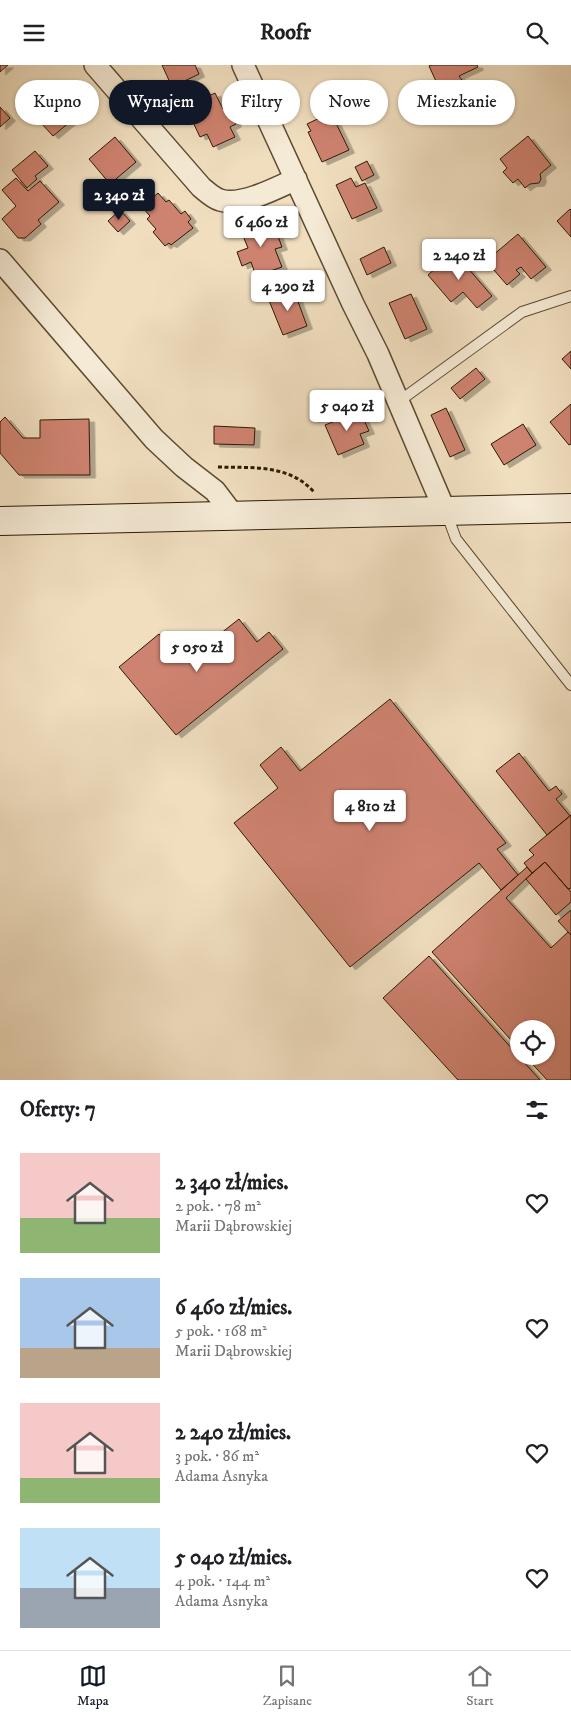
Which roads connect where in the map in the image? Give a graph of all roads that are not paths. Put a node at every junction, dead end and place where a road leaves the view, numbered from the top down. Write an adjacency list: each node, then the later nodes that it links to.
1 (96, 65): 3 (street)
2 (243, 65): 3 (street)
3 (296, 179): 6 (street)
4 (0, 260): 9 (street)
5 (571, 296): 6 (lane)
6 (398, 402): 8 (street)
7 (571, 508): 8 (main road)
8 (445, 511): 9 (main road); 11 (lane)
9 (234, 516): 10 (main road)
10 (0, 521)
11 (571, 685)

